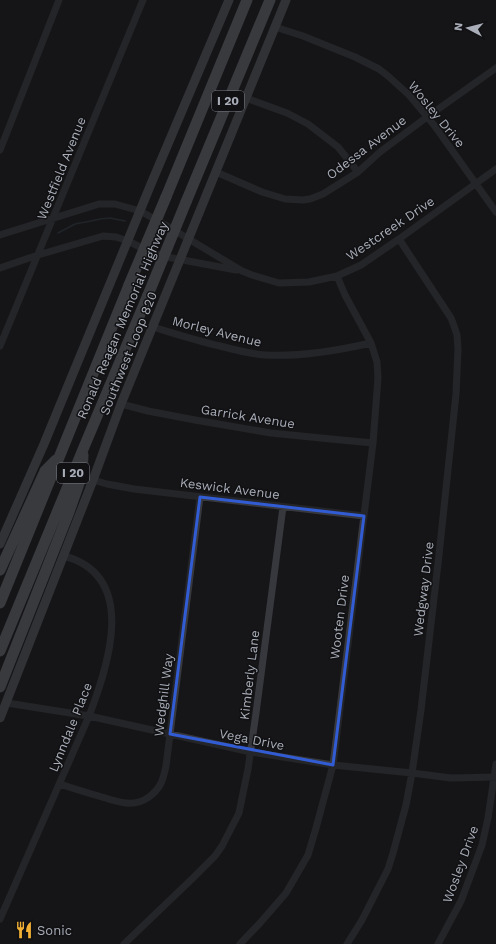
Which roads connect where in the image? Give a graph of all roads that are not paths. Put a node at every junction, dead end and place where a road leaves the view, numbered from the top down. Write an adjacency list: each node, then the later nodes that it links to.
1 (58, 0): 11 (street)
2 (143, 0): 18 (street, Westfield Avenue)
3 (230, 0): 16 (main road)
4 (247, 0): 34 (highway, Ronald Reagan Memorial Highway / I 20, bridge)
5 (270, 0): 33 (highway, Ronald Reagan Memorial Highway / I 20, bridge)
6 (286, 0): 7 (main road, Southwest Loop 820)
7 (275, 26): 9 (main road, Southwest Loop 820); 10 (street, Wosley Drive)
8 (496, 68): 10 (street, Odessa Avenue)
9 (246, 98): 13 (main road, Southwest Loop 820); 14 (street)
10 (427, 117): 14 (street, Odessa Avenue); 15 (street, Wosley Drive)
11 (0, 150)
12 (496, 168): 15 (street, Westcreek Drive)
13 (216, 172): 14 (street, Odessa Avenue); 20 (main road, Southwest Loop 820)
14 (358, 172)
15 (476, 184): 17 (street, Wosley Drive); 21 (street, Westcreek Drive)
16 (140, 211): 18 (street, Westcreek Drive); 20 (street, Westcreek Drive); 22 (main road)
17 (496, 212)
18 (53, 218): 19 (street, Westcreek Drive); 23 (street, Westfield Avenue)
19 (0, 235)
20 (189, 239): 24 (main road, Southwest Loop 820); 26 (street, Westcreek Drive)
21 (399, 239): 27 (street, Westcreek Drive); 52 (street, Wedgway Drive)
22 (128, 241): 23 (street, Westcreek Drive); 24 (street, Westcreek Drive); 39 (main road)
23 (38, 255): 25 (street, Westcreek Drive); 30 (street, Westfield Avenue)
24 (180, 260): 26 (street, Westcreek Drive); 28 (main road, Southwest Loop 820)
25 (0, 268)
26 (242, 271): 27 (street, Westcreek Drive)
27 (337, 276): 29 (street, Wooten Drive)
28 (153, 327): 29 (street, Morley Avenue); 31 (main road, Southwest Loop 820)
29 (371, 344): 32 (street, Wooten Drive)
30 (0, 346)
31 (121, 404): 32 (street, Garrick Avenue); 35 (main road, Southwest Loop 820)
32 (372, 443): 38 (street, Wooten Drive)
33 (84, 447): 43 (highway, Ronald Reagan Memorial Highway / I 20); 44 (highway)
34 (59, 457): 41 (highway); 42 (highway, Ronald Reagan Memorial Highway / I 20)
35 (94, 480): 36 (street, Keswick Avenue); 40 (main road, Southwest Loop 820)
36 (200, 497): 37 (street, Keswick Avenue); 48 (street, Wedghill Way)
37 (283, 507): 38 (street, Keswick Avenue); 49 (street, Kimberly Lane)
38 (364, 516): 51 (street, Wooten Drive)
39 (0, 544)
40 (64, 556): 45 (main road, Southwest Loop 820); 46 (street, Lynndale Place)
41 (0, 570)
42 (0, 603)
43 (0, 651)
44 (0, 687)
45 (7, 703): 46 (street, Vega Drive); 47 (main road, Southwest Loop 820)
46 (89, 716): 48 (street, Vega Drive); 54 (street, Lynndale Place)
47 (0, 718)
48 (170, 734): 49 (street, Vega Drive); 54 (street, Wedghill Way)
49 (250, 752): 51 (street, Vega Drive); 56 (street, Kimberly Lane)
50 (496, 764): 53 (street, Wosley Drive)
51 (332, 765): 52 (street, Vega Drive); 57 (street, Wooten Drive)
52 (412, 773): 53 (street, Vega Drive); 58 (street, Wedgway Drive)
53 (495, 777): 59 (street, Wosley Drive)
54 (60, 784): 55 (street, Lynndale Place)
55 (0, 920)
56 (124, 944)
57 (240, 944)
58 (347, 944)
59 (438, 944)

